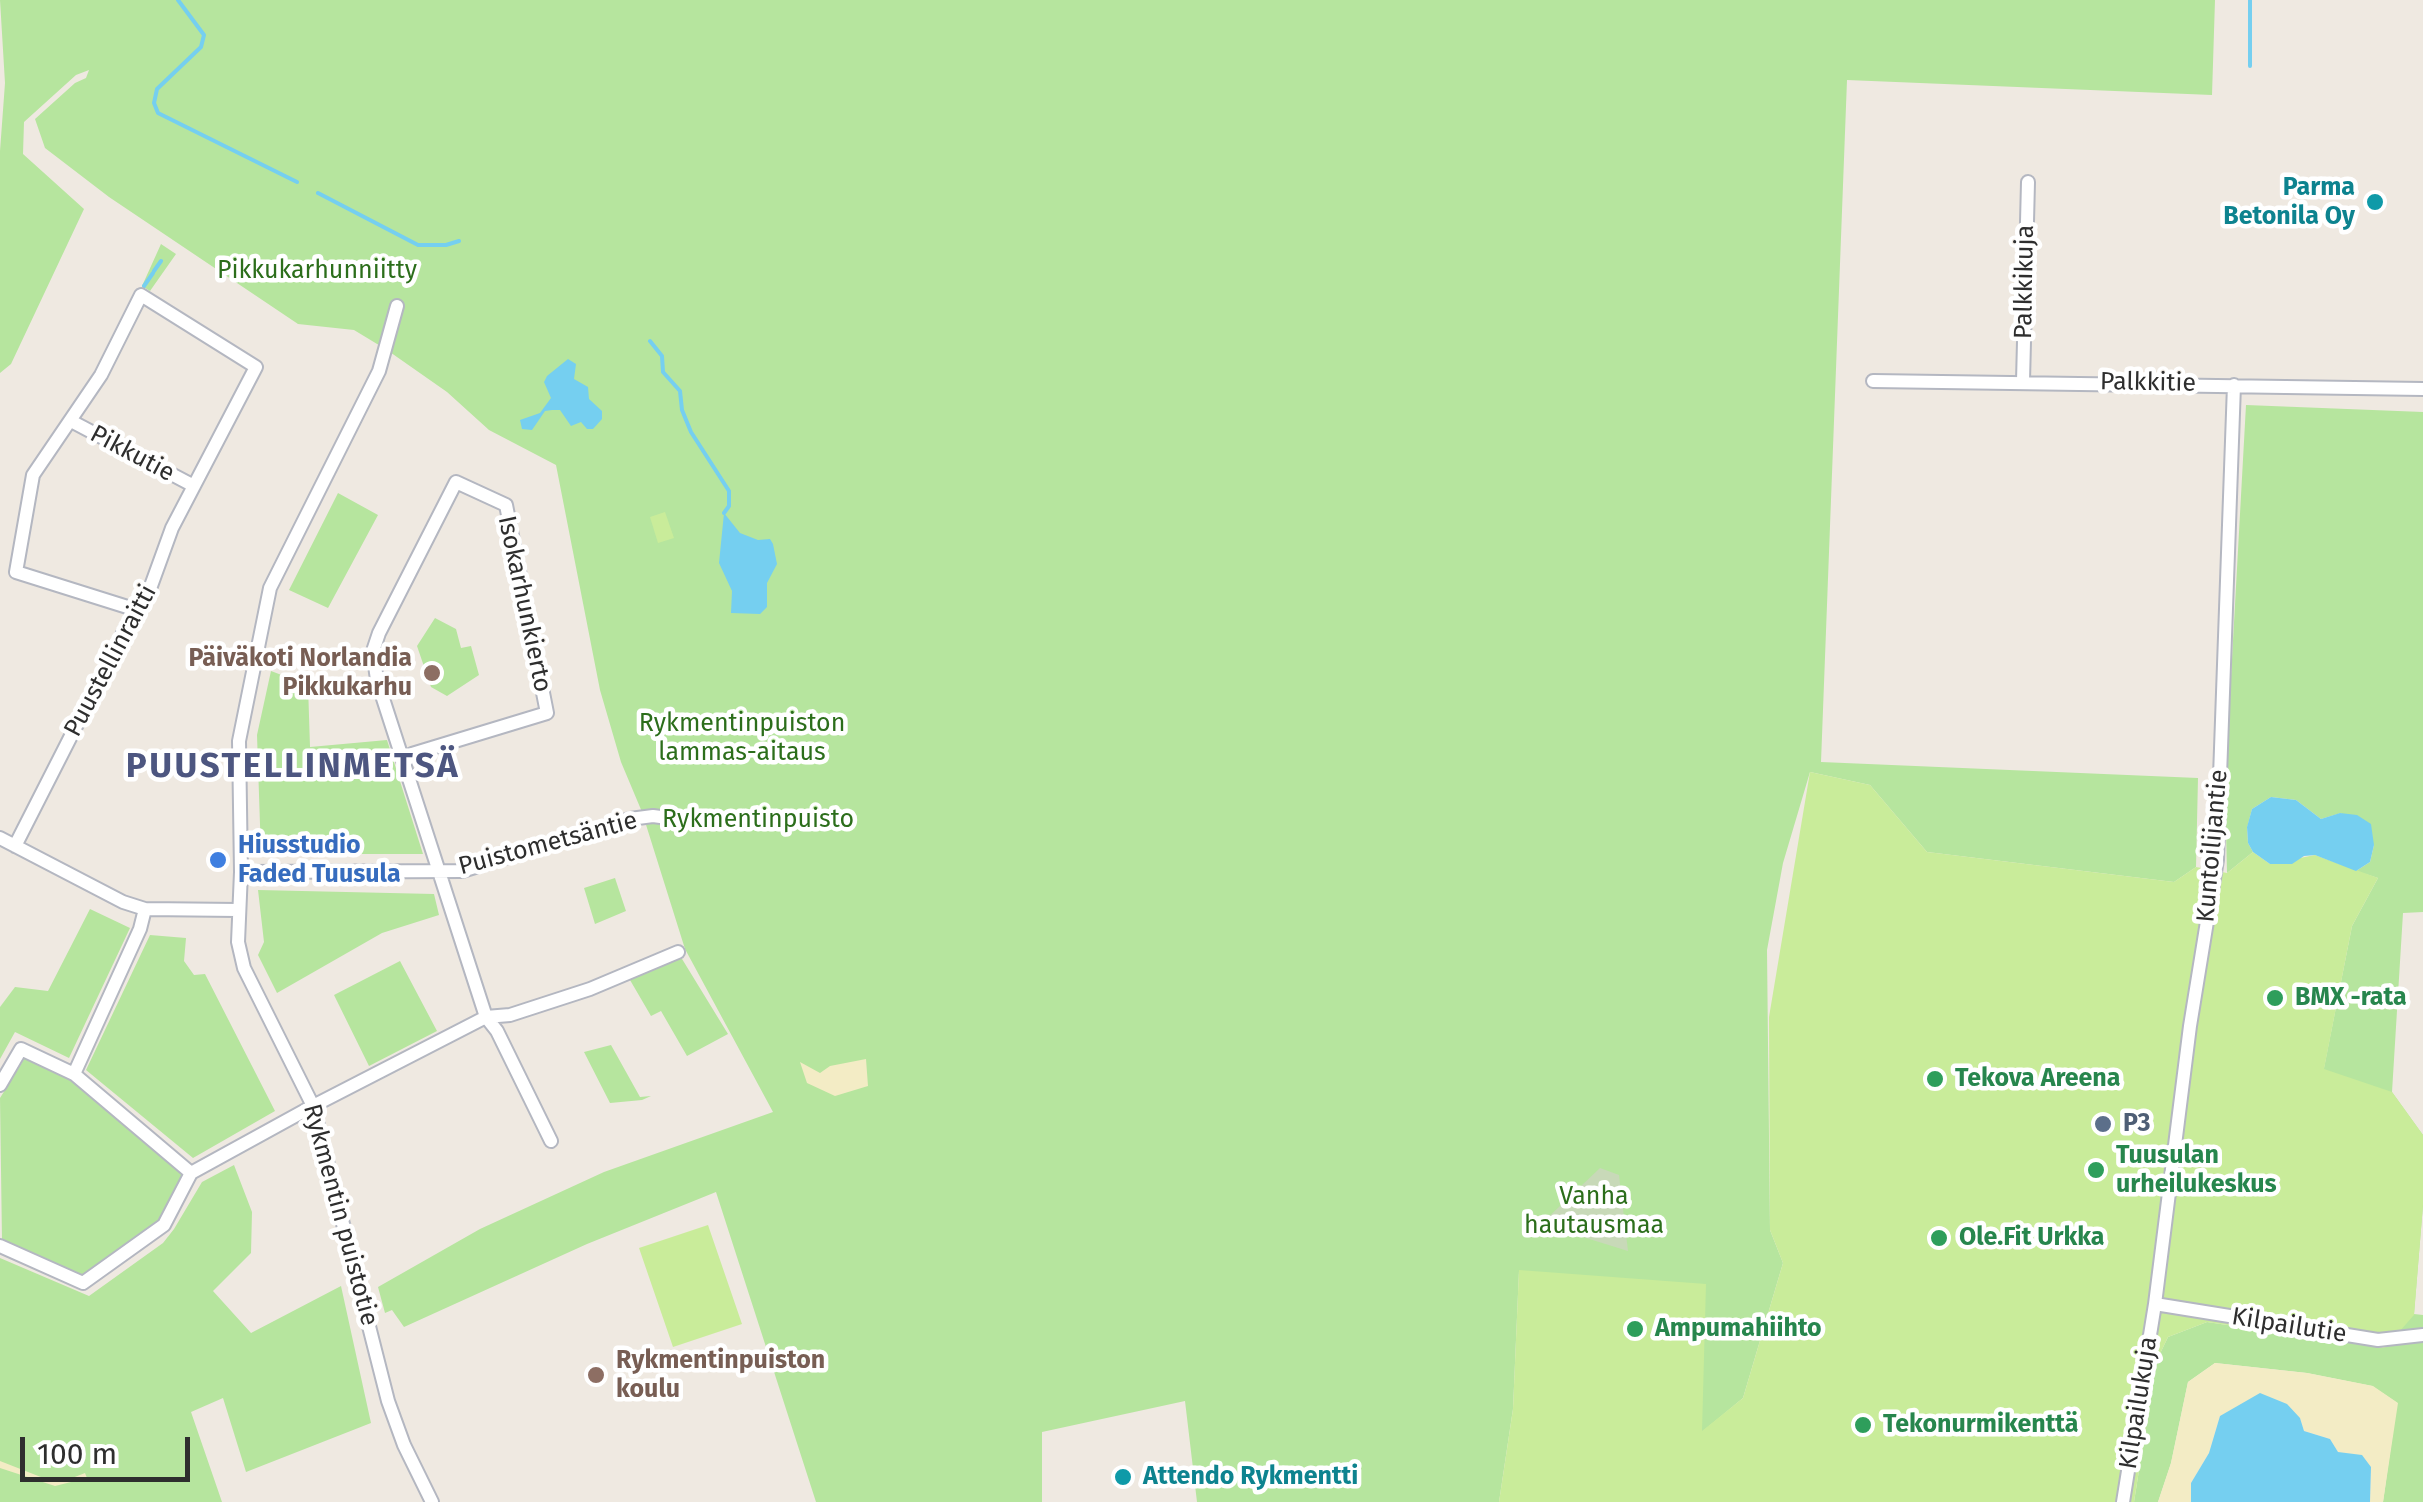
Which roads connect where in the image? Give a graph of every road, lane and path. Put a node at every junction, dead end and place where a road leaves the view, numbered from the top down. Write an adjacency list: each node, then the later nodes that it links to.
1 (2028, 182): 4 (street, Palkkikuja)
2 (397, 306): 14 (street, Rykmentin puistotie)
3 (1873, 381): 4 (street, Palkkitie)
4 (2023, 381): 5 (street, Palkkitie)
5 (2234, 385): 6 (street, Palkkitie); 26 (street, Kuntoilijantie)
6 (2423, 388)
7 (71, 421): 8 (street, Pikkutie); 8 (street, Puustellinraitti); 9 (street)
8 (194, 486): 9 (street, Puustellinraitti)
9 (137, 610): 13 (street, Puustellinraitti)
10 (406, 762): 10 (street, Isokarhunkierto); 15 (street)
11 (675, 818): 15 (street, Puistometsäntie)
12 (0, 838): 13 (street)
13 (15, 846): 16 (street)
14 (241, 872): 15 (street, Puistometsäntie); 17 (street, Rykmentin puistotie)
15 (440, 872): 19 (street)
16 (145, 909): 17 (street); 20 (street)
17 (238, 910): 22 (street, Rykmentin puistotie)
18 (678, 952): 19 (street)
19 (486, 1017): 22 (street); 23 (street)
20 (74, 1074): 21 (street); 24 (street)
21 (0, 1085)
22 (313, 1106): 24 (street); 28 (street, Rykmentin puistotie)
23 (551, 1141)
24 (192, 1173): 25 (street)
25 (0, 1246)
26 (2155, 1304): 27 (street, Kilpailutie); 29 (street, Kilpailukuja)
27 (2423, 1335)
28 (432, 1502)
29 (2123, 1502)

